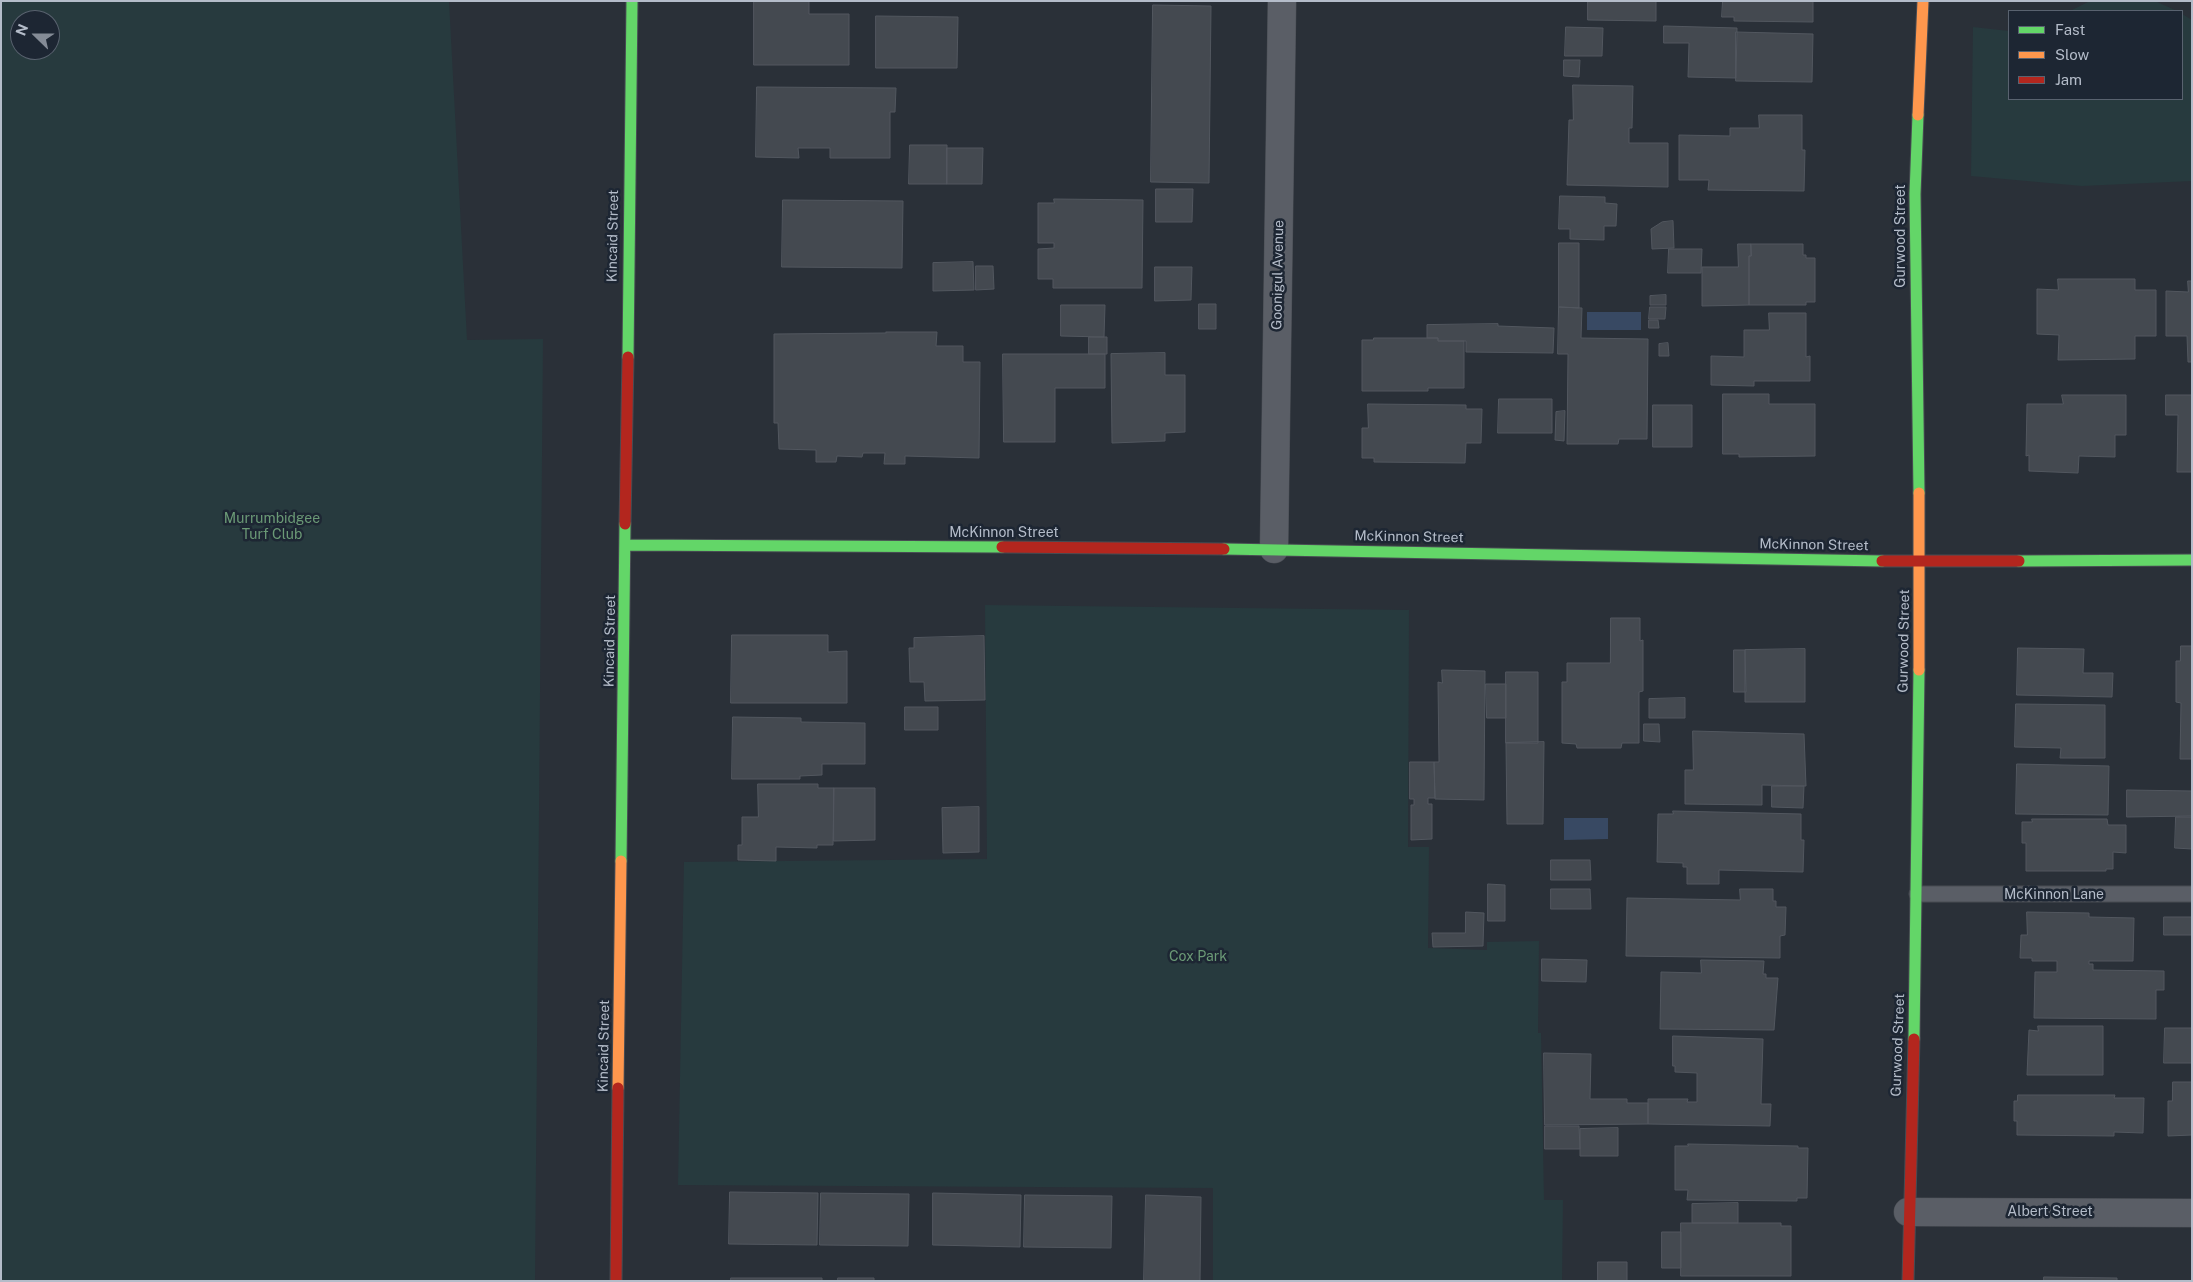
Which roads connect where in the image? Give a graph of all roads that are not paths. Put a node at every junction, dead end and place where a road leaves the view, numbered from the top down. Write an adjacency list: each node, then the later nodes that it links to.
1 (632, 1): 4 (street, Kincaid Street)
2 (1282, 1): 5 (street, Goonigul Avenue)
3 (1923, 1): 7 (street, Gurwood Street)
4 (626, 545): 5 (street, McKinnon Street); 12 (street, Kincaid Street)
5 (1274, 550): 7 (street, McKinnon Street)
6 (2192, 560): 7 (street, McKinnon Street)
7 (1920, 562): 8 (street, Gurwood Street)
8 (1917, 894): 9 (lane, McKinnon Lane); 10 (street, Gurwood Street)
9 (2192, 894)
10 (1908, 1212): 11 (street, Albert Street); 13 (street, Gurwood Street)
11 (2192, 1212)
12 (616, 1281)
13 (1908, 1281)

